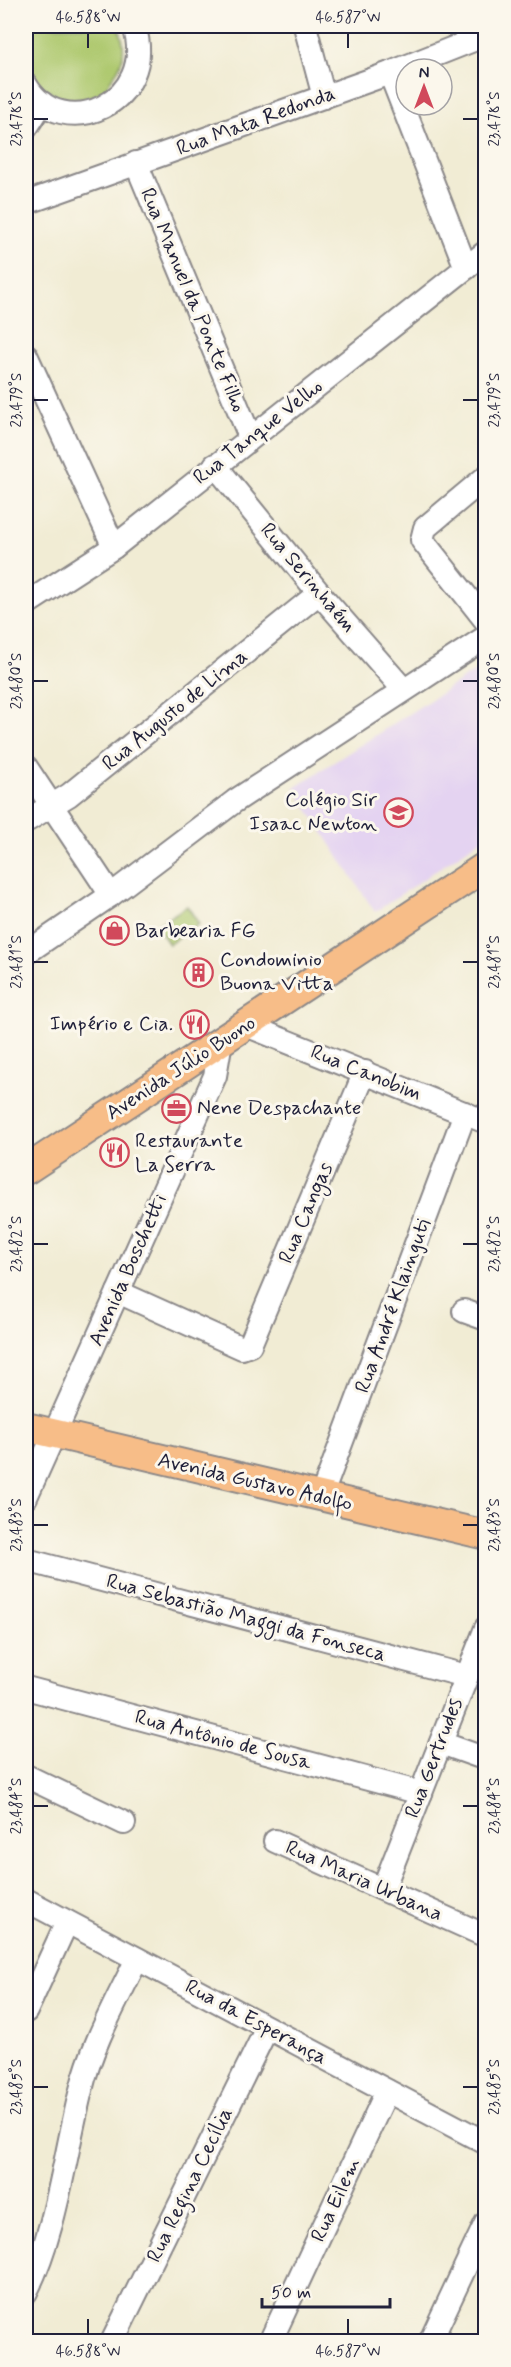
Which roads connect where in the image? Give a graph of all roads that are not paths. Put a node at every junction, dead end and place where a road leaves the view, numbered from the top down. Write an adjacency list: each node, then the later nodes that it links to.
1 (134, 26): 7 (street)
2 (306, 26): 6 (street)
3 (486, 35): 4 (street, Rua Mata Redonda)
4 (390, 74): 6 (street, Rua Mata Redonda); 12 (street)
5 (26, 85): 7 (street)
6 (324, 97): 9 (street, Rua Mata Redonda)
7 (42, 103): 8 (street)
8 (26, 128)
9 (136, 164): 10 (street, Rua Mata Redonda); 14 (street, Rua Manuel da Ponte Filho)
10 (26, 203)
11 (486, 252): 12 (street, Rua Tanque Velho)
12 (466, 268): 14 (street, Rua Tanque Velho)
13 (26, 355): 17 (street)
14 (250, 437): 15 (street, Rua Tanque Velho)
15 (215, 465): 17 (street, Rua Tanque Velho); 18 (street, Rua Serinhaém)
16 (486, 477): 20 (street)
17 (114, 547): 19 (street, Rua Tanque Velho)
18 (320, 593): 22 (street, Rua Serinhaém); 24 (street, Rua Augusto de Lima)
19 (26, 604)
20 (486, 621)
21 (486, 637): 22 (street)
22 (403, 689): 27 (street)
23 (26, 767): 24 (street)
24 (53, 806): 25 (street, Rua Augusto de Lima); 27 (street)
25 (26, 821)
26 (486, 866): 29 (main road, Avenida Júlio Buono)
27 (111, 895): 28 (street)
28 (26, 953)
29 (246, 1025): 30 (main road, Avenida Júlio Buono); 31 (street, Rua Canobim)
30 (221, 1041): 34 (main road, Avenida Júlio Buono); 35 (street, Avenida Boschetti)
31 (365, 1072): 32 (street, Rua Canobim); 35 (street, Rua Cangas)
32 (465, 1113): 33 (street, Rua Canobim); 41 (street, Rua André Klainguti)
33 (486, 1122)
34 (26, 1170)
35 (118, 1292): 39 (street, Avenida Boschetti)
36 (464, 1311): 37 (street)
37 (486, 1319)
38 (26, 1427): 39 (main road, Avenida Gustavo Adolfo)
39 (54, 1434): 40 (street, Avenida Boschetti); 41 (main road, Avenida Gustavo Adolfo)
40 (26, 1497)
41 (321, 1497): 42 (main road, Avenida Gustavo Adolfo)
42 (486, 1535)
43 (26, 1560): 45 (street, Rua Sebastião Maggi da Fonseca)
44 (485, 1631): 45 (street, Rua Gertrudes)
45 (466, 1676): 47 (street, Rua Gertrudes)
46 (26, 1688): 50 (street, Rua Antônio de Sousa)
47 (441, 1743): 48 (street); 50 (street, Rua Gertrudes)
48 (486, 1759)
49 (26, 1776): 51 (street)
50 (421, 1793): 53 (street, Rua Gertrudes)
51 (124, 1823)
52 (275, 1841): 53 (street, Rua Maria Urbana)
53 (383, 1889): 56 (street, Rua Maria Urbana)
54 (26, 1900): 55 (street, Rua da Esperança)
55 (67, 1922): 57 (street, Rua da Esperança); 58 (street)
56 (486, 1936)
57 (137, 1959): 59 (street, Rua da Esperança); 63 (street)
58 (26, 2012)
59 (267, 2028): 60 (street, Rua da Esperança); 64 (street, Rua Regina Cecília)
60 (387, 2091): 61 (street, Rua da Esperança); 65 (street, Rua Eilem)
61 (486, 2143)
62 (486, 2223): 66 (street)
63 (26, 2292)
64 (112, 2342)
65 (270, 2342)
66 (430, 2342)

